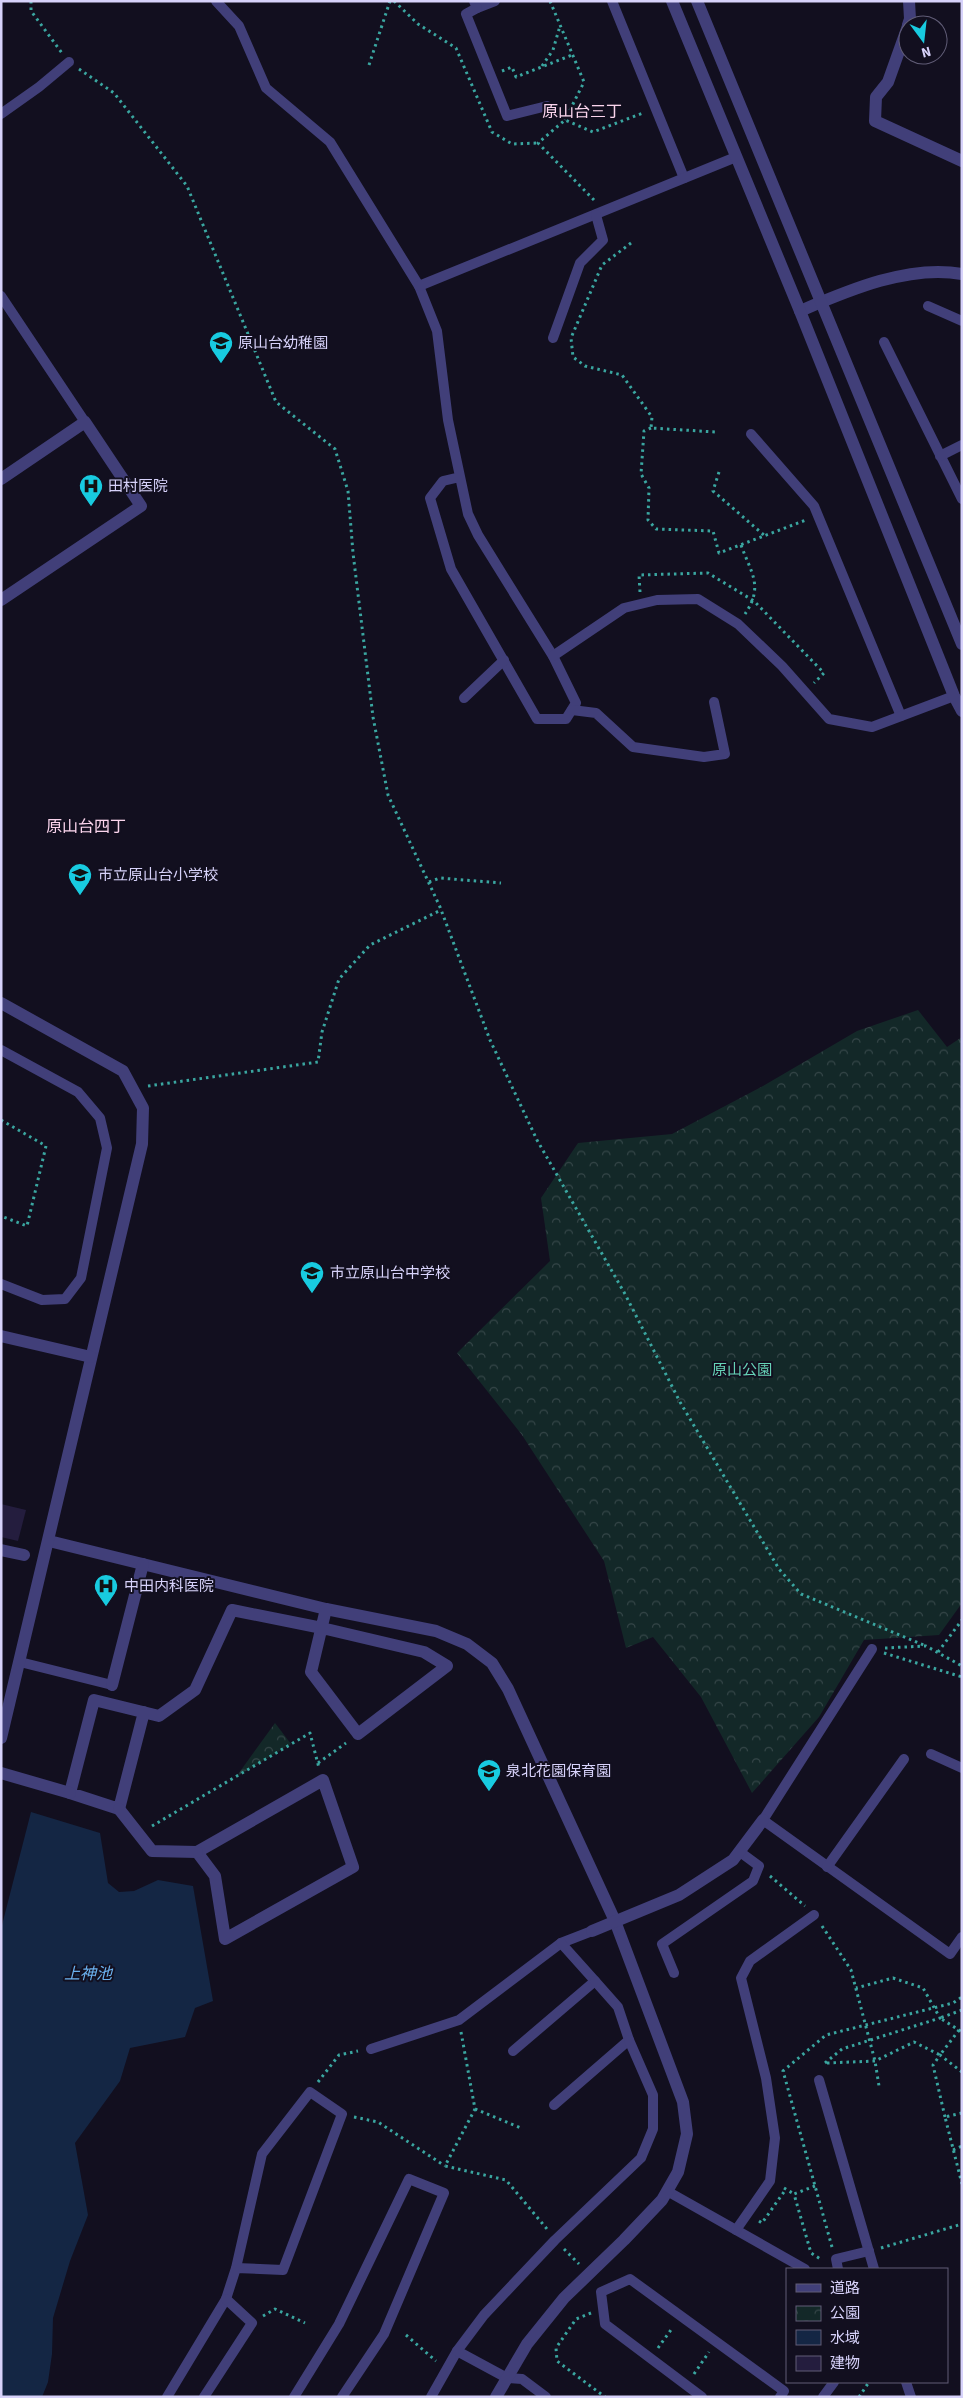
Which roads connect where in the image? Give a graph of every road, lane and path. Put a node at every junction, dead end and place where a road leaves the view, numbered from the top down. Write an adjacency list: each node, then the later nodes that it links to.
1 (31, 1): 16 (path)
2 (216, 1): 31 (lane)
3 (390, 1): 17 (path)
4 (394, 1): 24 (path)
5 (494, 1): 11 (lane)
6 (550, 1): 13 (path)
7 (612, 1): 21 (lane)
8 (672, 1): 25 (street)
9 (698, 1): 33 (street)
10 (909, 1): 12 (street)
11 (475, 5): 19 (lane)
12 (910, 15)
13 (560, 26): 15 (path); 18 (path)
14 (898, 54): 26 (street)
15 (572, 55): 18 (path); 23 (path)
16 (69, 62): 22 (lane); 63 (path)
17 (369, 65)
18 (542, 67): 19 (path)
19 (491, 74): 20 (lane)
20 (547, 106)
21 (656, 108): 23 (path); 27 (lane)
22 (1, 114)
23 (565, 120): 24 (path)
24 (538, 143): 28 (path)
25 (736, 157): 27 (lane); 35 (street)
26 (962, 161)
27 (684, 178): 28 (lane)
28 (601, 213): 31 (lane); 37 (lane)
29 (631, 243): 40 (path)
30 (962, 274): 33 (street)
31 (419, 286): 46 (lane)
32 (1, 296): 39 (lane)
33 (822, 302): 35 (street); 54 (street)
34 (928, 306): 36 (lane)
35 (800, 311): 57 (street)
36 (962, 321)
37 (553, 338)
38 (884, 342): 44 (lane)
39 (85, 422): 47 (street); 52 (street)
40 (651, 428): 41 (path); 51 (path)
41 (715, 432)
42 (751, 434): 49 (lane)
43 (962, 445): 44 (lane)
44 (940, 456): 48 (lane)
45 (719, 472): 50 (path)
46 (460, 476): 55 (lane); 56 (lane)
47 (1, 479)
48 (962, 499)
49 (818, 515): 50 (path); 62 (lane)
50 (765, 536): 51 (path)
51 (740, 545): 53 (path)
52 (1, 600)
53 (738, 624): 55 (lane); 62 (lane)
54 (962, 644)
55 (553, 656): 60 (lane)
56 (504, 660): 58 (lane); 60 (lane)
57 (954, 696): 61 (street); 62 (lane)
58 (464, 698)
59 (714, 702): 60 (lane)
60 (572, 710)
61 (962, 711)
62 (902, 716)
63 (429, 882): 64 (path); 65 (path)
64 (501, 883)
65 (441, 910): 68 (path); 81 (path)
66 (1, 1002): 68 (street)
67 (1, 1050): 71 (lane)
68 (132, 1088): 73 (street)
69 (1, 1120): 70 (path)
70 (1, 1216)
71 (1, 1284)
72 (1, 1336): 73 (street)
73 (91, 1357): 74 (street)
74 (49, 1541): 77 (street); 84 (street)
75 (1, 1550): 76 (street)
76 (24, 1555)
77 (143, 1564): 78 (street); 87 (street)
78 (326, 1608): 80 (street); 106 (street)
79 (962, 1620): 83 (path)
80 (322, 1628): 88 (street); 89 (street); 89 (street)
81 (926, 1646): 82 (path); 83 (path)
82 (872, 1649): 86 (path); 99 (lane)
83 (938, 1652): 85 (path)
84 (20, 1662): 87 (lane); 90 (street)
85 (962, 1666)
86 (962, 1677)
87 (112, 1685)
88 (144, 1712): 97 (street); 98 (street)
89 (358, 1734): 93 (path)
90 (1, 1738)
91 (931, 1754): 94 (lane)
92 (904, 1759): 104 (lane)
93 (318, 1763): 96 (path); 100 (path)
94 (962, 1768)
95 (1, 1773): 97 (street)
96 (323, 1780): 101 (street); 101 (street)
97 (70, 1793): 98 (street)
98 (120, 1809): 100 (street)
99 (763, 1820): 102 (street); 104 (lane)
100 (139, 1834): 101 (street)
101 (196, 1852)
102 (740, 1852): 103 (lane); 106 (street)
103 (759, 1866): 105 (path); 110 (lane)
104 (827, 1866): 108 (lane)
105 (814, 1915): 112 (path); 143 (lane)
106 (615, 1921): 107 (street); 141 (street)
107 (592, 1931): 109 (lane)
108 (962, 1937)
109 (561, 1943): 111 (lane); 117 (lane)
110 (674, 1973)
111 (595, 1981): 120 (lane); 122 (lane)
112 (856, 1988): 114 (path); 119 (path)
113 (962, 1997): 114 (path)
114 (933, 2006): 116 (path)
115 (962, 2010): 116 (path)
116 (940, 2018): 118 (path); 119 (path)
117 (459, 2020): 121 (lane); 131 (path)
118 (961, 2031): 123 (path)
119 (870, 2039): 124 (path); 125 (path)
120 (630, 2040): 130 (lane); 144 (lane)
121 (371, 2049): 129 (path)
122 (513, 2052)
123 (940, 2055): 124 (path); 126 (path); 134 (path)
124 (875, 2060): 125 (path); 128 (path)
125 (825, 2063): 127 (path)
126 (962, 2072)
127 (819, 2080): 145 (lane)
128 (879, 2086)
129 (310, 2092): 133 (lane); 147 (lane)
130 (554, 2106)
131 (475, 2109): 135 (path); 138 (path)
132 (962, 2113): 134 (path)
133 (342, 2114): 138 (path); 147 (lane)
134 (945, 2117): 137 (path)
135 (521, 2128)
136 (962, 2146): 137 (path)
137 (953, 2150): 139 (path)
138 (445, 2166): 144 (path)
139 (962, 2184)
140 (815, 2186): 146 (path)
141 (667, 2190): 143 (lane); 150 (street)
142 (962, 2224): 145 (path)
143 (736, 2230): 148 (lane)
144 (555, 2240): 150 (path); 158 (lane)
145 (869, 2251): 146 (lane); 149 (lane)
146 (837, 2264)
147 (236, 2268): 151 (lane)
148 (803, 2268)
149 (874, 2268)
150 (588, 2273): 161 (street)
151 (226, 2298): 154 (lane); 166 (lane)
152 (603, 2308): 153 (lane); 159 (lane); 173 (path)
153 (681, 2316): 157 (lane); 159 (path)
154 (252, 2323): 155 (path); 167 (lane)
155 (304, 2323)
156 (406, 2335): 160 (path)
157 (716, 2342): 165 (path); 175 (lane)
158 (457, 2351): 160 (lane); 161 (lane)
159 (651, 2358): 165 (lane)
160 (446, 2370): 170 (lane)
161 (508, 2378): 171 (street); 172 (lane)
162 (833, 2383): 176 (lane)
163 (869, 2383): 177 (path)
164 (906, 2383): 178 (lane)
165 (686, 2385): 174 (lane)
166 (167, 2397)
167 (204, 2397)
168 (294, 2397): 169 (lane)
169 (342, 2397)
170 (431, 2397)
171 (496, 2397)
172 (546, 2397)
173 (605, 2397)
174 (702, 2397)
175 (780, 2397)
176 (823, 2397)
177 (859, 2397)
178 (911, 2397)

